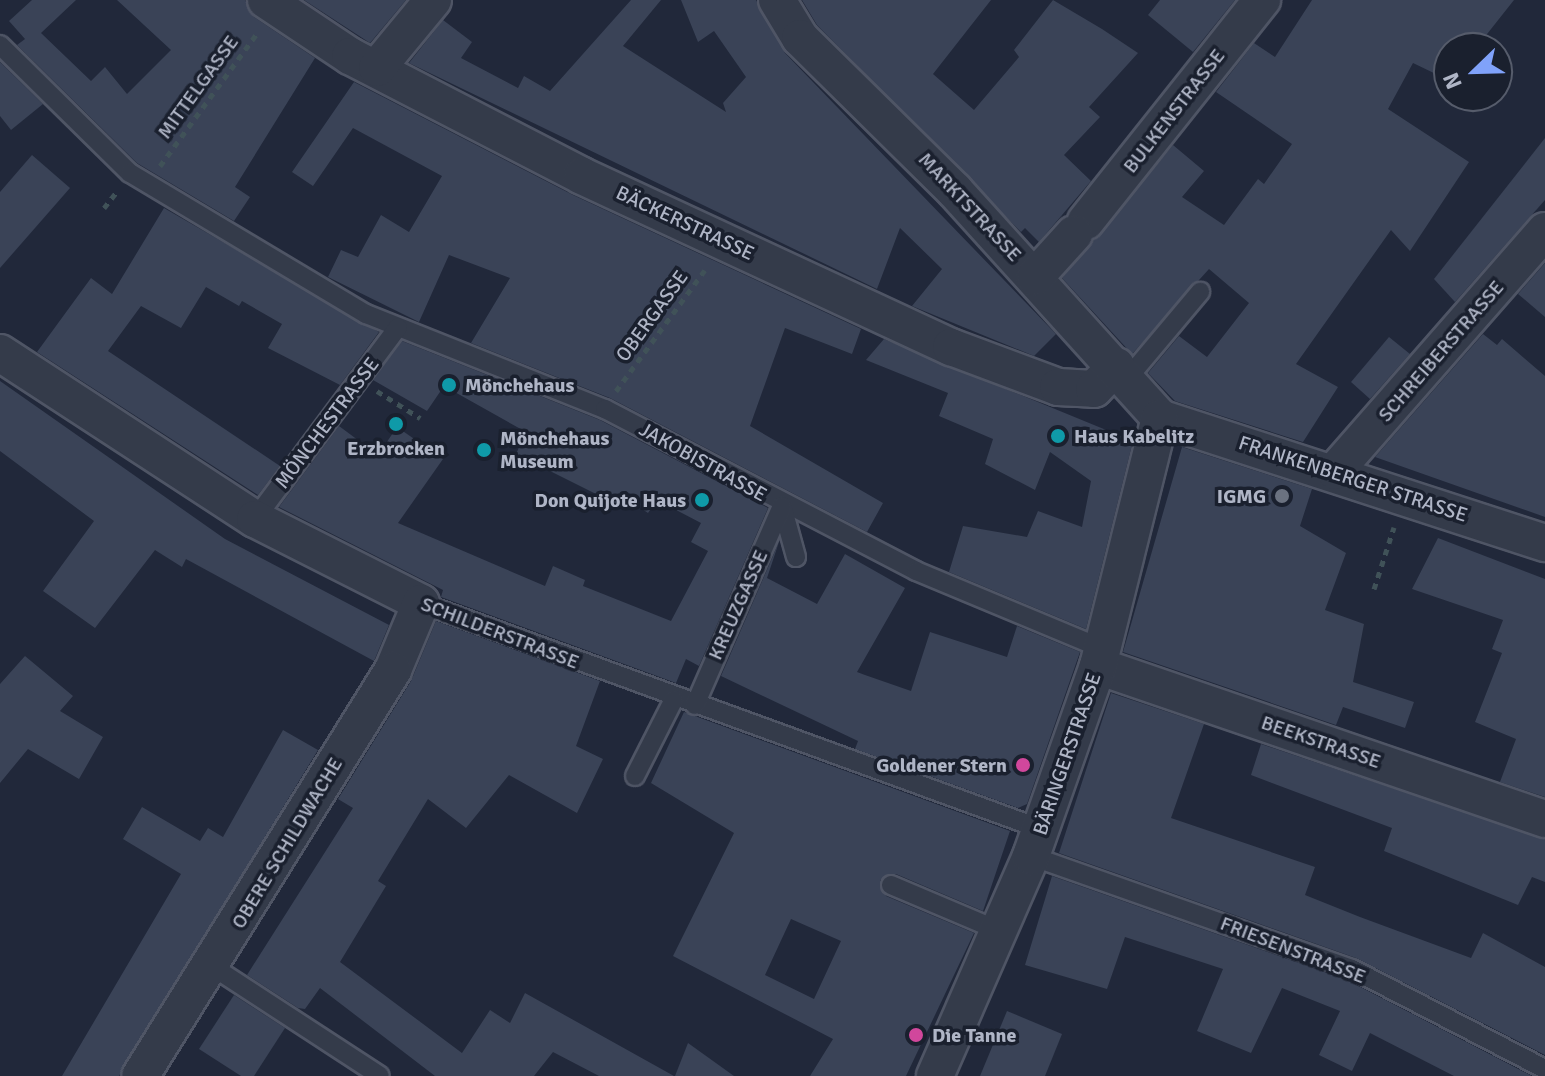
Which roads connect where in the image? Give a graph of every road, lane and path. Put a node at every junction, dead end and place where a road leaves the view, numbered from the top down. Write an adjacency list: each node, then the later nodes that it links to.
1 (433, 0): 6 (street)
2 (777, 0): 10 (street, MARKTSTRASSE)
3 (1262, 0): 10 (street, BULKENSTRASSE)
4 (270, 4): 6 (street, BÄCKERSTRASSE); 7 (path, MITTELGASSE)
5 (0, 46): 7 (lane, JAKOBISTRASSE)
6 (377, 68): 9 (street, BÄCKERSTRASSE)
7 (146, 185): 12 (lane, JAKOBISTRASSE)
8 (1545, 231): 19 (street, SCHREIBERSTRASSE)
9 (721, 239): 14 (street, BÄCKERSTRASSE); 16 (path, OBERGASSE)
10 (1035, 277): 14 (street, MARKTSTRASSE)
11 (1200, 292): 14 (lane)
12 (398, 327): 16 (lane, JAKOBISTRASSE); 22 (lane, MÖNCHESTRASSE)
13 (0, 353): 22 (street, SCHILDERSTRASSE)
14 (1122, 373): 18 (street, MARKTSTRASSE)
15 (379, 392): 17 (path)
16 (605, 409): 21 (lane, JAKOBISTRASSE)
17 (420, 418)
18 (1160, 418): 19 (street, FRANKENBERGER STRASSE); 27 (street, BÄRINGERSTRASSE)
19 (1313, 470): 20 (street, FRANKENBERGER STRASSE)
20 (1404, 496): 23 (street, FRANKENBERGER STRASSE); 25 (path)
21 (782, 506): 24 (lane); 27 (lane, JAKOBISTRASSE); 29 (lane, KREUZGASSE)
22 (255, 519): 26 (street, SCHILDERSTRASSE)
23 (1545, 543)
24 (796, 557)
25 (1374, 589)
26 (421, 603): 28 (lane, SCHILDERSTRASSE); 35 (street, OBERE SCHILDWACHE)
27 (1107, 663): 31 (street, BEEKSTRASSE); 32 (street, BÄRINGERSTRASSE)
28 (674, 699): 29 (lane, SCHILDERSTRASSE); 30 (lane)
29 (695, 705): 32 (lane, SCHILDERSTRASSE)
30 (635, 776)
31 (1545, 819)
32 (1036, 843): 34 (street, BÄRINGERSTRASSE); 36 (lane, FRIESENSTRASSE)
33 (891, 885): 34 (lane)
34 (1000, 931): 39 (street, BÄRINGERSTRASSE)
35 (213, 967): 37 (street, OBERE SCHILDWACHE); 38 (lane)
36 (1545, 1069)
37 (140, 1076)
38 (380, 1076)
39 (935, 1076)

